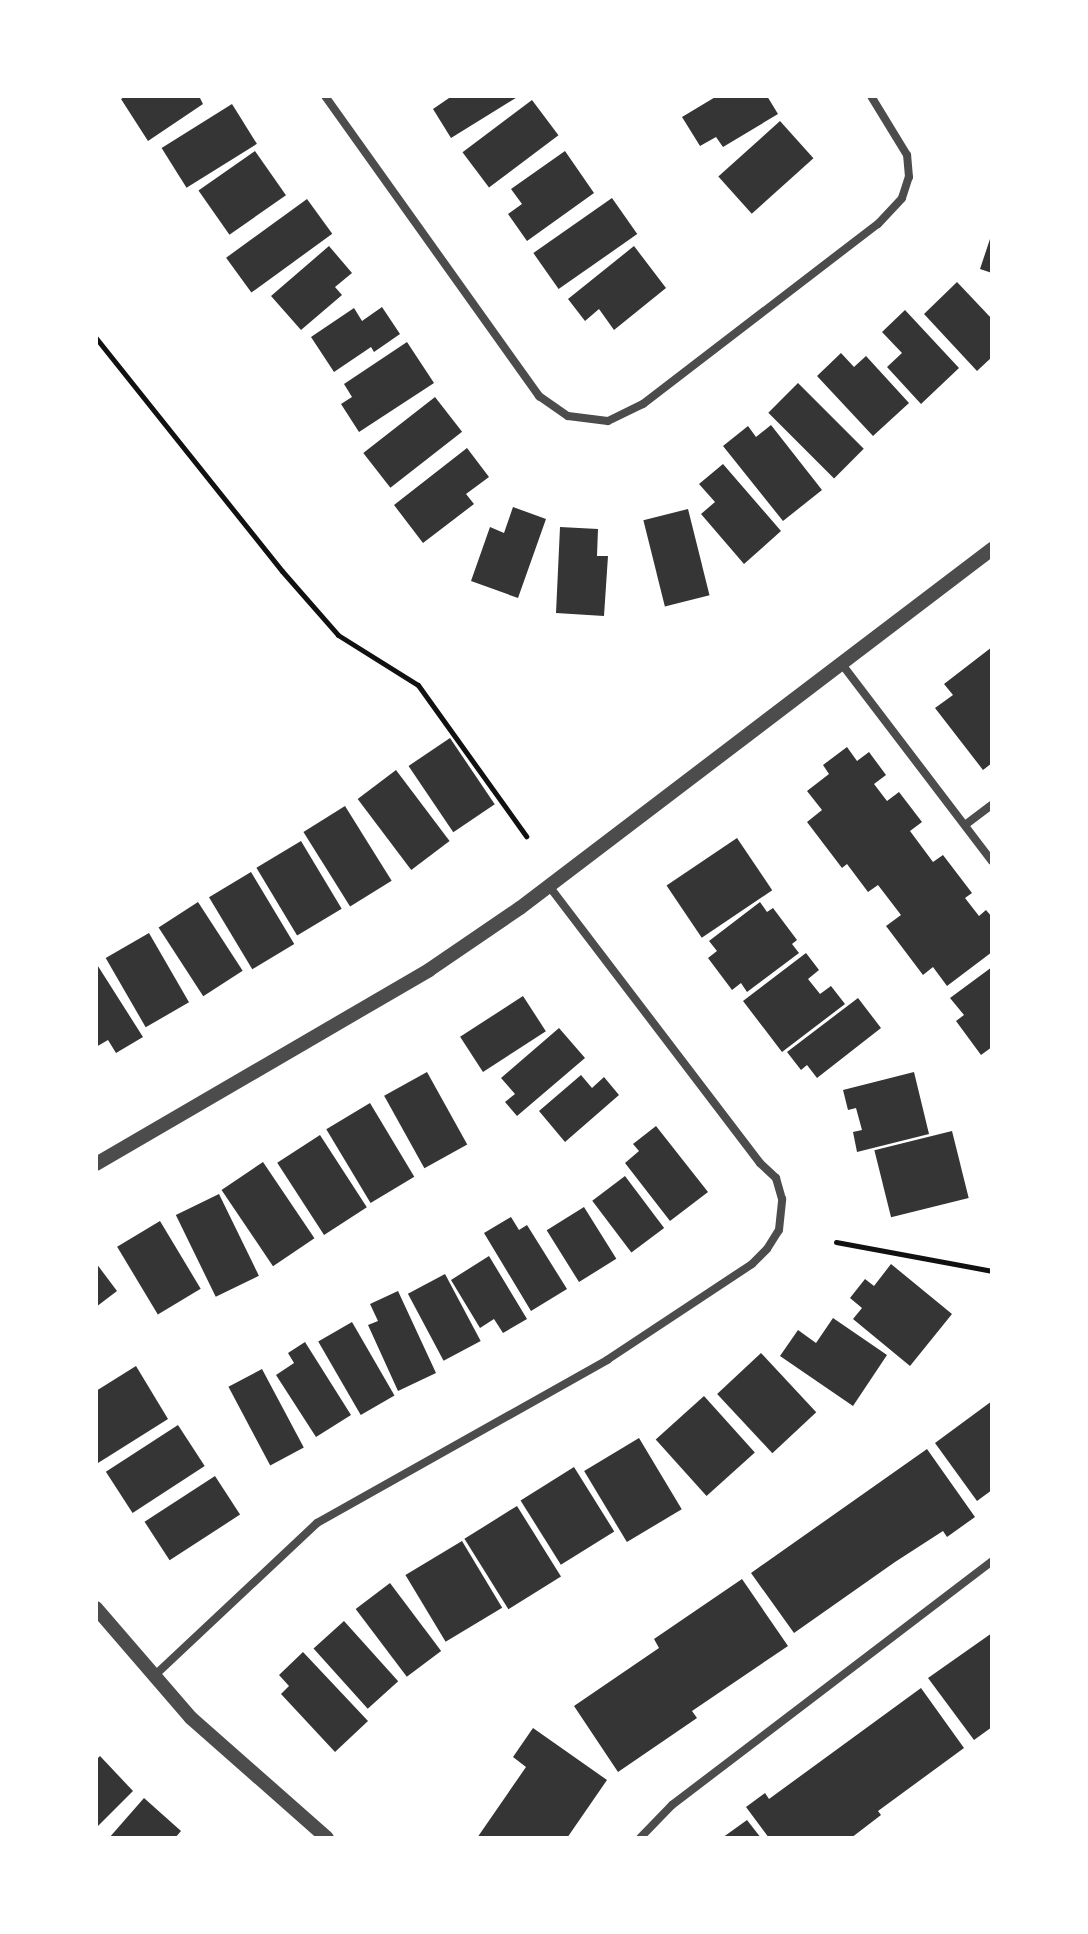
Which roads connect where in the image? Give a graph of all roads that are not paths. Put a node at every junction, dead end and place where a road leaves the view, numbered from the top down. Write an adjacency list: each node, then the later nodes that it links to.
1 (325, 96): 2 (street)
2 (871, 96)
3 (992, 549): 4 (street)
4 (841, 663): 6 (street); 8 (street)
5 (992, 805): 6 (street)
6 (965, 825): 7 (street)
7 (992, 861)
8 (550, 887): 9 (street); 12 (street)
9 (96, 1164)
10 (992, 1561): 14 (street)
11 (96, 1608): 12 (street)
12 (153, 1678): 13 (street)
13 (327, 1838)
14 (640, 1838)

